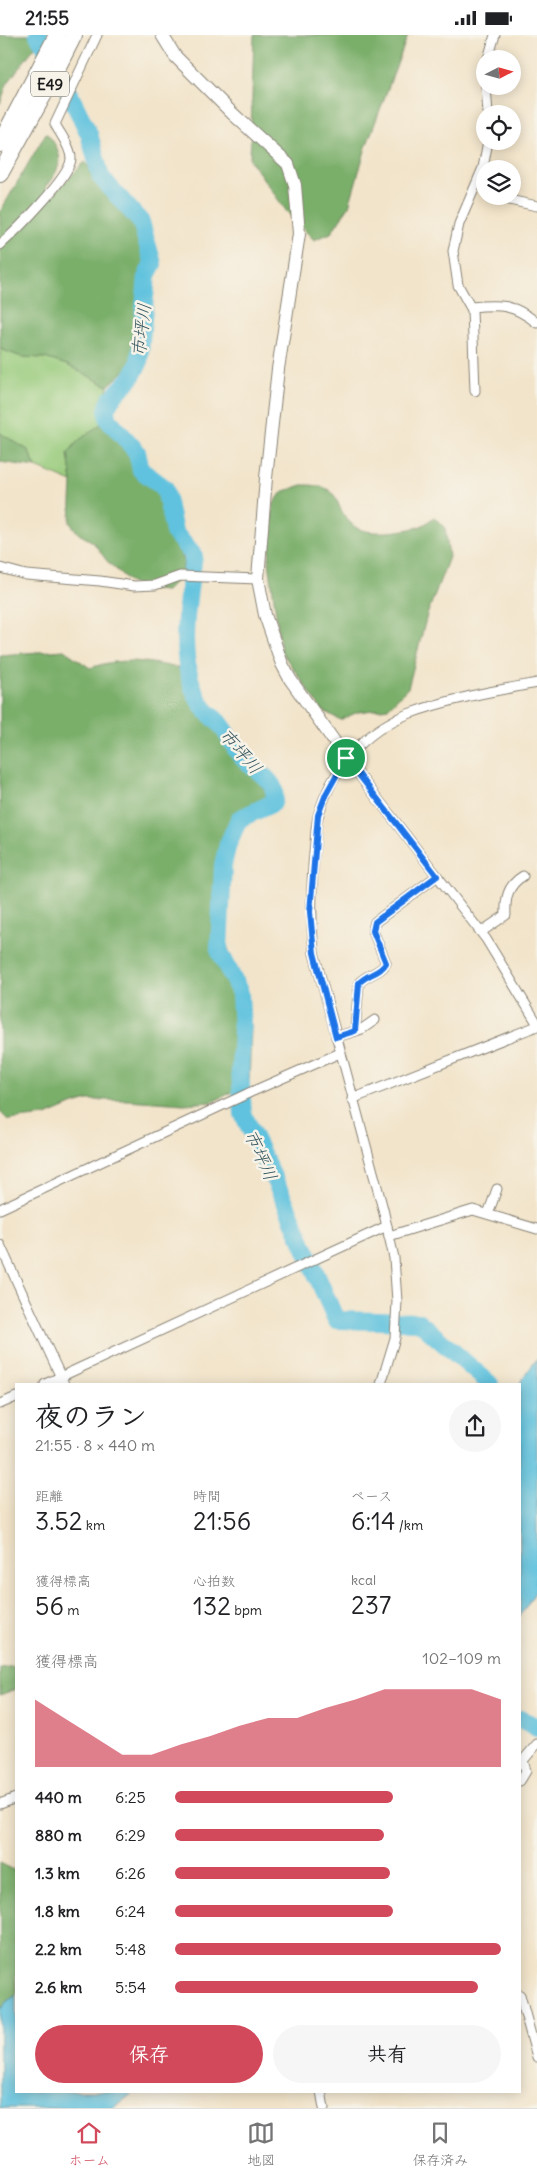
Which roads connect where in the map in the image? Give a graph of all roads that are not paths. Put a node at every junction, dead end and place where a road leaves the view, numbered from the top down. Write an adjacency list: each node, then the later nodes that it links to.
1 (57, 35): 7 (highway, E49)
2 (74, 35): 7 (highway, E49)
3 (97, 35): 15 (street)
4 (162, 35): 20 (street)
5 (494, 35): 6 (street)
6 (490, 50)
7 (16, 130): 8 (highway, E49); 10 (highway, E49)
8 (0, 144)
9 (486, 150): 11 (street)
10 (0, 174)
11 (473, 193): 12 (street); 16 (street)
12 (476, 194)
13 (521, 203): 14 (street)
14 (537, 206)
15 (0, 245)
16 (471, 307): 17 (street); 18 (street)
17 (537, 323)
18 (475, 391)
19 (0, 568): 20 (street)
20 (258, 579): 22 (street)
21 (537, 683): 22 (street)
22 (346, 758): 23 (street); 29 (street)
23 (437, 876): 25 (street); 28 (street)
24 (523, 876): 25 (street)
25 (480, 931): 27 (street)
26 (375, 1020): 28 (street)
27 (537, 1024): 31 (street)
28 (355, 1031): 29 (street)
29 (336, 1037): 30 (street)
30 (340, 1053): 31 (street); 33 (street)
31 (352, 1099): 35 (street)
32 (497, 1189): 34 (street)
33 (0, 1209)
34 (488, 1214): 36 (street); 37 (street)
35 (387, 1226): 37 (street); 39 (street)
36 (537, 1229)
37 (389, 1236): 41 (street)
38 (0, 1245): 39 (street)
39 (62, 1380): 40 (street)
40 (49, 1383)
41 (381, 1383)
42 (15, 1397): 43 (street)
43 (0, 1404)
44 (537, 1744): 45 (street)
45 (522, 1762): 46 (street)
46 (521, 1779)
47 (15, 1798): 48 (street)
48 (0, 1804)
49 (521, 1999): 50 (street)
50 (537, 2057)
51 (321, 2093): 52 (street)
52 (324, 2108)

